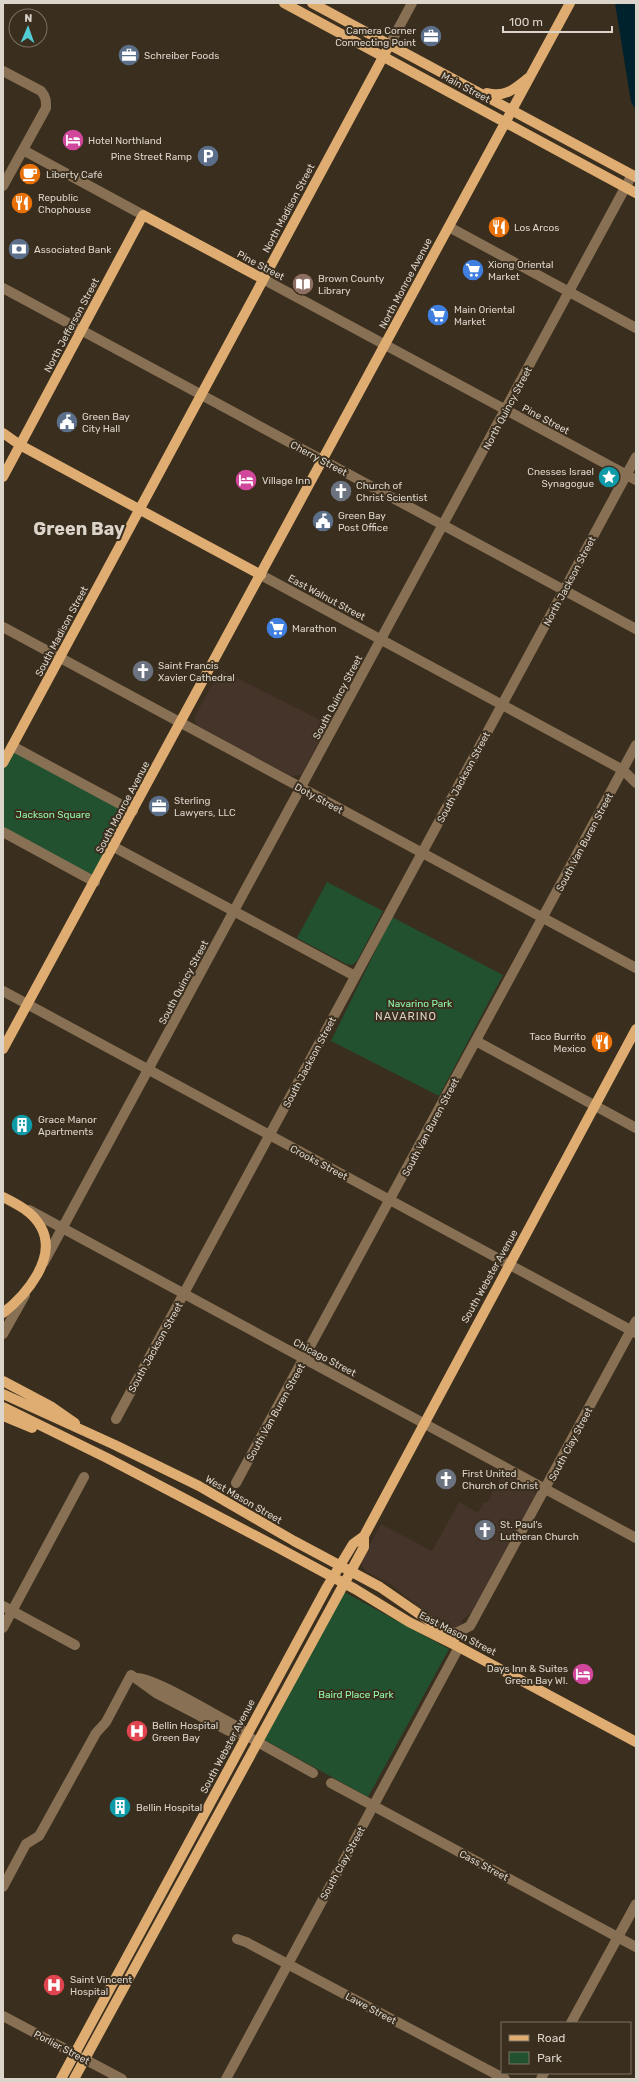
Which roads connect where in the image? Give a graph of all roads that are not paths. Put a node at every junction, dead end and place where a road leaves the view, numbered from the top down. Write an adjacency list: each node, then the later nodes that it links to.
1 (284, 3): 6 (main road, Main Street)
2 (312, 3): 5 (main road, Main Street)
3 (412, 3): 5 (street, North Madison Street)
4 (570, 3): 8 (main road, North Monroe Avenue)
5 (390, 44): 6 (main road, North Madison Street); 9 (main road, Main Street)
6 (383, 56): 11 (main road, Main Street); 19 (main road, North Madison Street)
7 (3, 71): 12 (street)
8 (531, 76): 9 (main road); 10 (main road, North Monroe Avenue)
9 (476, 90): 10 (main road, Main Street)
10 (512, 110): 11 (main road, North Monroe Avenue); 13 (main road, Main Street)
11 (506, 122): 15 (main road, Main Street); 18 (main road, North Monroe Avenue)
12 (23, 150): 14 (street); 17 (street, Pine Street)
13 (634, 176): 15 (street, North Quincy Street)
14 (3, 186)
15 (627, 187): 16 (main road, Main Street); 21 (street, North Quincy Street)
16 (636, 192)
17 (144, 215): 19 (main road, Pine Street); 23 (main road, North Jefferson Street)
18 (449, 227): 21 (street); 24 (main road, North Monroe Avenue)
19 (262, 279): 24 (street, Pine Street); 25 (main road, North Madison Street)
20 (3, 288): 23 (street, Cherry Street)
21 (569, 292): 22 (street); 26 (street, North Quincy Street)
22 (636, 328)
23 (82, 330): 25 (street, Cherry Street); 29 (main road, North Jefferson Street)
24 (385, 345): 26 (street, Pine Street); 31 (main road, North Monroe Avenue)
25 (201, 394): 31 (street, Cherry Street); 35 (main road, North Madison Street)
26 (506, 410): 32 (street, Pine Street); 36 (street, North Quincy Street)
27 (3, 433): 29 (main road, East Walnut Street)
28 (3, 439): 29 (main road, East Walnut Street)
29 (20, 445): 33 (main road, North Jefferson Street); 35 (main road, East Walnut Street)
30 (636, 457): 32 (street, North Jackson Street)
31 (323, 460): 36 (street, Cherry Street); 37 (main road, North Monroe Avenue)
32 (626, 475): 34 (street, Pine Street); 38 (street, North Jackson Street)
33 (3, 477)
34 (636, 480)
35 (140, 510): 37 (main road, East Walnut Street); 42 (main road, South Madison Street)
36 (444, 525): 38 (street, Cherry Street); 41 (street, North Quincy Street)
37 (261, 575): 41 (street, East Walnut Street); 44 (main road, South Monroe Avenue)
38 (564, 590): 40 (street, Cherry Street); 43 (street, North Jackson Street)
39 (3, 627): 42 (street, Doty Street)
40 (636, 629)
41 (381, 640): 43 (street, East Walnut Street); 51 (street, South Quincy Street)
42 (60, 658): 44 (street, Doty Street); 45 (main road, South Madison Street)
43 (502, 705): 48 (street, East Walnut Street); 55 (street, South Jackson Street)
44 (181, 723): 51 (street, Doty Street); 52 (main road, South Monroe Avenue)
45 (12, 746): 47 (main road, South Madison Street); 52 (street)
46 (636, 746): 48 (street, South Van Buren Street)
47 (3, 763)
48 (623, 770): 49 (street, East Walnut Street); 50 (street, East Walnut Street); 58 (street, South Van Buren Street)
49 (636, 772)
50 (636, 783)
51 (301, 788): 55 (street, Doty Street); 57 (street, South Quincy Street)
52 (133, 811): 54 (main road, South Monroe Avenue)
53 (3, 832): 56 (street)
54 (114, 847): 56 (main road, South Monroe Avenue); 57 (street)
55 (422, 853): 58 (street, Doty Street); 60 (street, South Jackson Street)
56 (95, 882): 62 (main road, South Monroe Avenue)
57 (235, 912): 60 (street); 66 (street, South Quincy Street)
58 (543, 918): 59 (street, Doty Street); 64 (street, South Van Buren Street)
59 (636, 968)
60 (355, 976): 69 (street, South Jackson Street)
61 (3, 991): 62 (street, Crooks Street)
62 (27, 1004): 65 (main road, South Monroe Avenue); 66 (street, Crooks Street)
63 (636, 1029): 67 (main road, South Webster Avenue)
64 (476, 1041): 67 (street); 71 (street, South Van Buren Street)
65 (3, 1049)
66 (149, 1070): 69 (street, Crooks Street); 73 (street, South Quincy Street)
67 (595, 1106): 68 (street); 75 (main road, South Webster Avenue)
68 (636, 1128)
69 (269, 1135): 71 (street, Crooks Street); 77 (street, South Jackson Street)
70 (3, 1197): 72 (main road, Chicago Street)
71 (390, 1200): 75 (street, Crooks Street); 81 (street, South Van Buren Street)
72 (26, 1209): 73 (street, Chicago Street); 74 (main road)
73 (62, 1228): 74 (street, South Quincy Street); 77 (street, Chicago Street)
74 (43, 1263): 76 (main road, South Quincy Street)
75 (509, 1264): 79 (street, Crooks Street); 87 (main road, South Webster Avenue)
76 (29, 1288): 78 (main road); 80 (street, South Quincy Street)
77 (184, 1294): 81 (street, Chicago Street); 86 (street, South Jackson Street)
78 (3, 1313)
79 (634, 1328): 92 (street, South Clay Street)
80 (3, 1334)
81 (304, 1359): 87 (street, Chicago Street); 91 (street, South Van Buren Street)
82 (3, 1381): 88 (main road)
83 (3, 1394): 88 (main road, West Mason Street)
84 (3, 1407): 89 (main road)
85 (3, 1416): 89 (main road)
86 (116, 1419)
87 (424, 1423): 92 (street, Chicago Street); 93 (main road, South Webster Avenue)
88 (95, 1437): 95 (main road, West Mason Street)
89 (90, 1450): 97 (main road)
90 (84, 1477): 99 (street)
91 (236, 1483)
92 (545, 1489): 94 (street, Chicago Street); 101 (street, South Clay Street)
93 (364, 1536): 95 (main road, South Webster Avenue); 96 (main road, South Webster Avenue)
94 (636, 1538)
95 (340, 1566): 96 (main road, West Mason Street); 97 (main road, South Webster Avenue)
96 (351, 1571): 98 (main road, South Webster Avenue); 101 (main road, West Mason Street)
97 (333, 1577): 98 (main road, East Mason Street); 104 (main road, South Webster Avenue)
98 (345, 1583): 103 (main road, East Mason Street); 105 (main road, South Webster Avenue)
99 (8, 1609): 100 (street); 102 (street)
100 (3, 1628)
101 (444, 1632): 103 (main road, West Mason Street)
102 (75, 1645)
103 (459, 1647): 106 (main road, East Mason Street); 109 (street, South Clay Street)
104 (247, 1736): 105 (street); 110 (street); 118 (main road, South Webster Avenue)
105 (257, 1742): 107 (street); 119 (main road, South Webster Avenue)
106 (636, 1742)
107 (313, 1773)
108 (331, 1783): 109 (street, Cass Street)
109 (374, 1806): 112 (street, Cass Street); 115 (street, South Clay Street)
110 (3, 1887)
111 (636, 1904): 112 (street)
112 (617, 1937): 114 (street, Cass Street); 117 (street)
113 (237, 1939): 115 (street, Lawe Street)
114 (636, 1947)
115 (287, 1964): 123 (street, South Clay Street); 124 (street, Lawe Street)
116 (3, 2016): 118 (street, Porlier Street)
117 (572, 2022)
118 (75, 2054): 119 (street, Porlier Street); 120 (main road, South Webster Avenue)
119 (85, 2059): 121 (main road, South Webster Avenue); 122 (street, Porlier Street)
120 (61, 2079)
121 (74, 2079)
122 (122, 2079)
123 (226, 2079)
124 (505, 2079)

